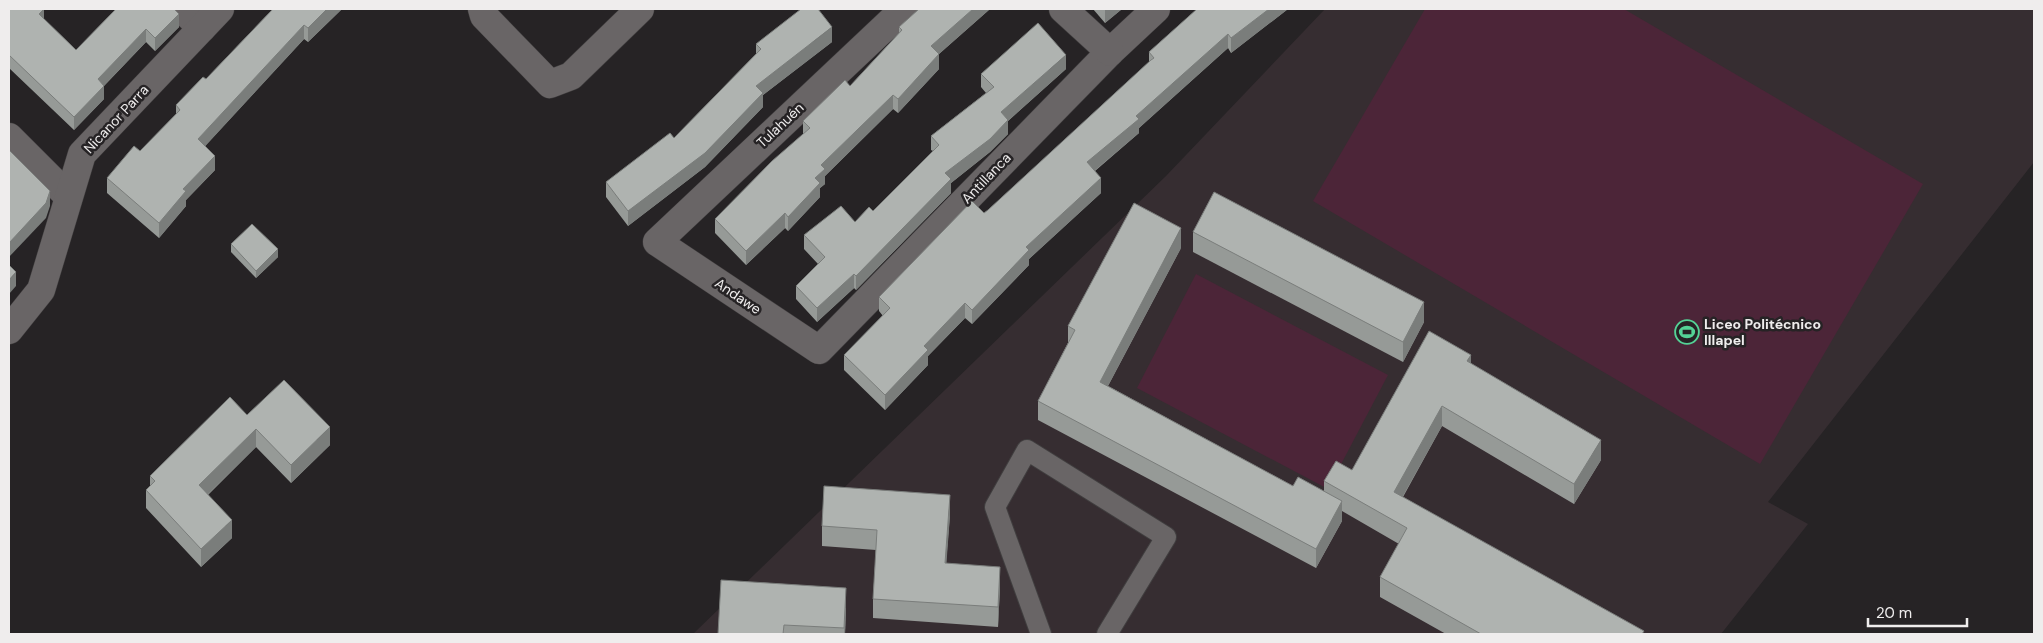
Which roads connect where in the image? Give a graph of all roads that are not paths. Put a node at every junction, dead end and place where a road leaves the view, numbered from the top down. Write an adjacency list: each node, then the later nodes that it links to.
1 (182, 9): 8 (street)
2 (220, 9): 8 (street, Nicanor Parra)
3 (482, 9): 4 (street)
4 (640, 9)
5 (904, 9): 12 (street, Tulahuén)
6 (1062, 9): 9 (street)
7 (1156, 9): 9 (street, Antillanca)
8 (202, 28): 11 (street, Nicanor Parra)
9 (1110, 52): 14 (street, Antillanca)
10 (9, 137): 11 (street)
11 (68, 196): 13 (street, Nicanor Parra)
12 (657, 242): 14 (street, Andawe)
13 (9, 330)
14 (819, 350)
15 (1042, 634): 16 (lane)
16 (1107, 634)

